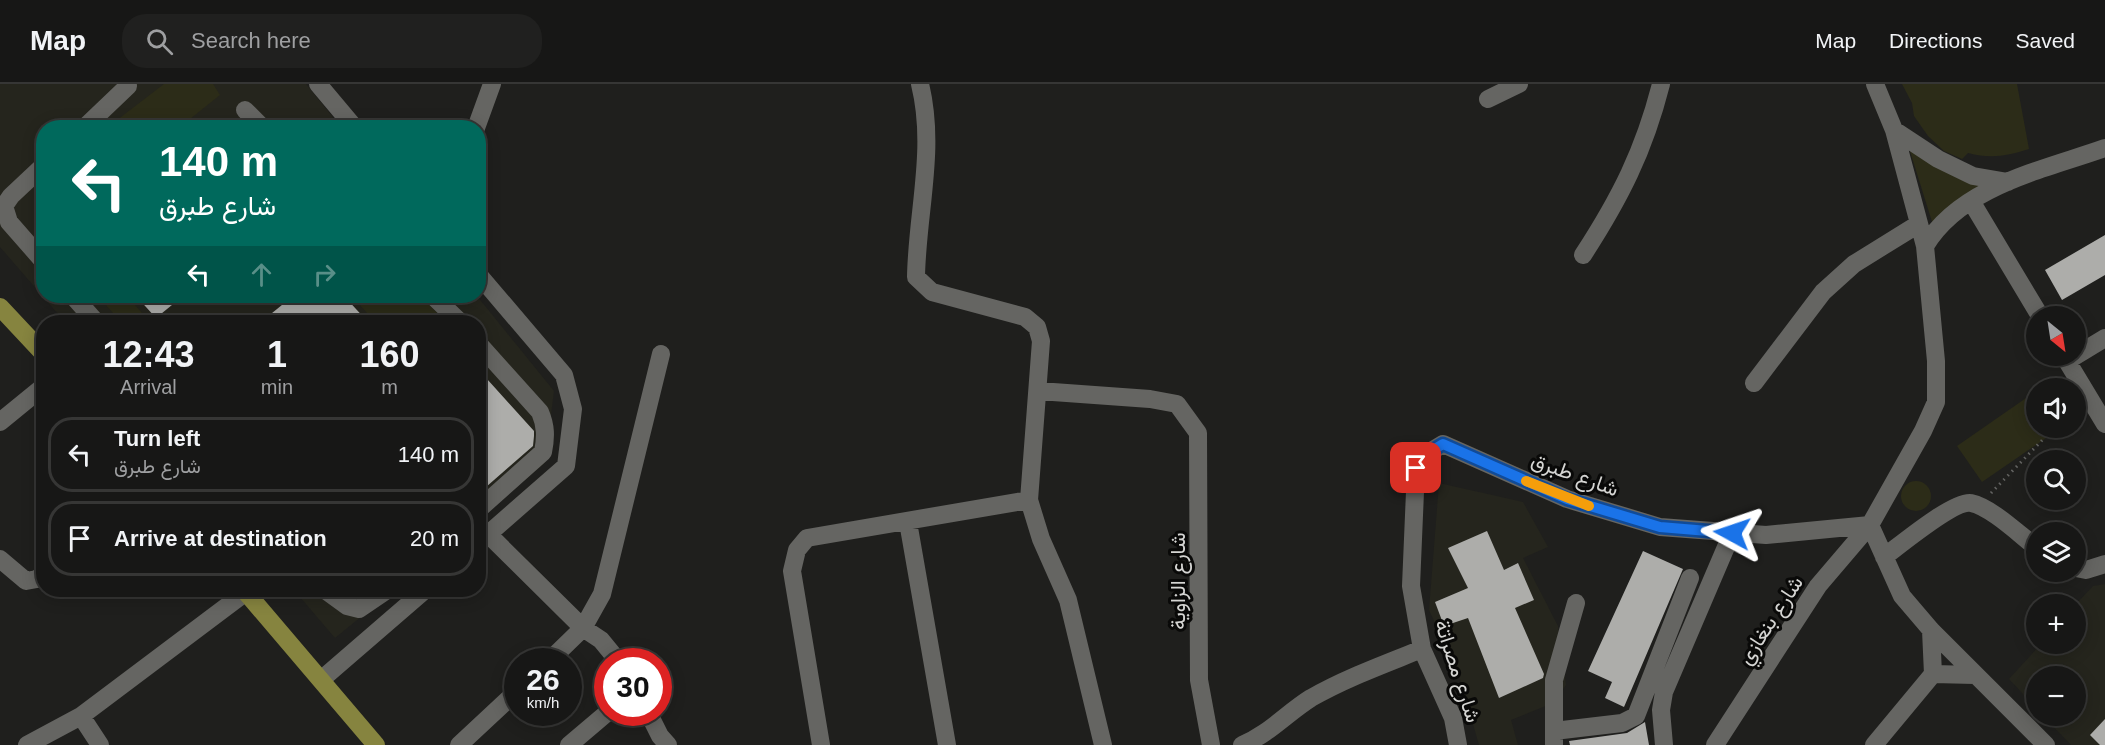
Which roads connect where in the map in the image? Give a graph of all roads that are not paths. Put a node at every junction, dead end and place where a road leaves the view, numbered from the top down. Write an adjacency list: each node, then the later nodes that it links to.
1 (318, 84): 12 (street)
2 (492, 84): 13 (street)
3 (920, 84): 37 (street)
4 (1519, 84): 8 (street)
5 (1662, 84): 22 (street)
6 (1875, 84): 14 (street, شارع بنغازي)
7 (128, 86): 10 (street)
8 (1488, 99)
9 (245, 110): 11 (street)
10 (92, 120)
11 (255, 120)
12 (348, 120)
13 (479, 120)
14 (1894, 130): 17 (street); 19 (street, شارع بنغازي)
15 (2105, 148): 17 (street)
16 (36, 172): 21 (street)
17 (2008, 182): 18 (street)
18 (1971, 201): 20 (street); 26 (street)
19 (1917, 225): 20 (street, شارع بنغازي); 36 (street)
20 (1925, 246): 45 (street, شارع بنغازي)
21 (36, 253)
22 (1583, 255)
23 (486, 283): 47 (street)
24 (79, 303): 28 (street)
25 (440, 303): 29 (street)
26 (2034, 306)
27 (0, 307): 31 (main road)
28 (90, 315)
29 (453, 315)
30 (2105, 338): 32 (street)
31 (36, 345)
32 (2086, 348)
33 (486, 352): 43 (street)
34 (661, 354): 62 (street)
35 (2071, 366): 40 (street)
36 (1754, 383)
37 (1039, 391): 42 (street); 84 (street, شارع الزاوية)
38 (36, 393): 39 (street)
39 (0, 422)
40 (2105, 424)
41 (1416, 468): 46 (street, شارع طبرق); 66 (street, شارع مصراتة)
42 (1029, 500): 44 (street); 83 (street)
43 (486, 503)
44 (908, 522): 81 (street); 82 (street)
45 (1870, 525): 46 (street); 50 (street); 88 (street, شارع بنغازي)
46 (1732, 533): 87 (street)
47 (486, 537)
48 (2026, 540): 50 (street)
49 (486, 541): 62 (street)
50 (1884, 557): 63 (street)
51 (0, 558): 55 (street)
52 (2105, 564): 53 (street)
53 (2086, 570)
54 (1690, 578): 74 (street)
55 (36, 579)
56 (237, 597): 71 (street)
57 (250, 597): 69 (main road)
58 (335, 597): 59 (street)
59 (377, 597)
60 (417, 597): 69 (street)
61 (1576, 603): 74 (street)
62 (583, 628): 64 (street); 65 (street)
63 (1931, 630): 67 (street); 68 (street)
64 (562, 648)
65 (608, 648)
66 (1422, 649): 85 (street); 86 (street, شارع مصراتة)
67 (1932, 674): 68 (street); 89 (street)
68 (1975, 675): 90 (street)
69 (322, 679): 77 (main road)
70 (504, 703): 78 (street)
71 (81, 716): 75 (street); 76 (street)
72 (594, 724): 79 (street)
73 (655, 726): 80 (street)
74 (1554, 738)
75 (27, 745)
76 (100, 745)
77 (376, 745)
78 (459, 745)
79 (569, 745)
80 (668, 745)
81 (821, 745)
82 (947, 745)
83 (1103, 745)
84 (1211, 745)
85 (1242, 745)
86 (1458, 745)
87 (1664, 745)
88 (1715, 745)
89 (1874, 745)
90 (2046, 745)

